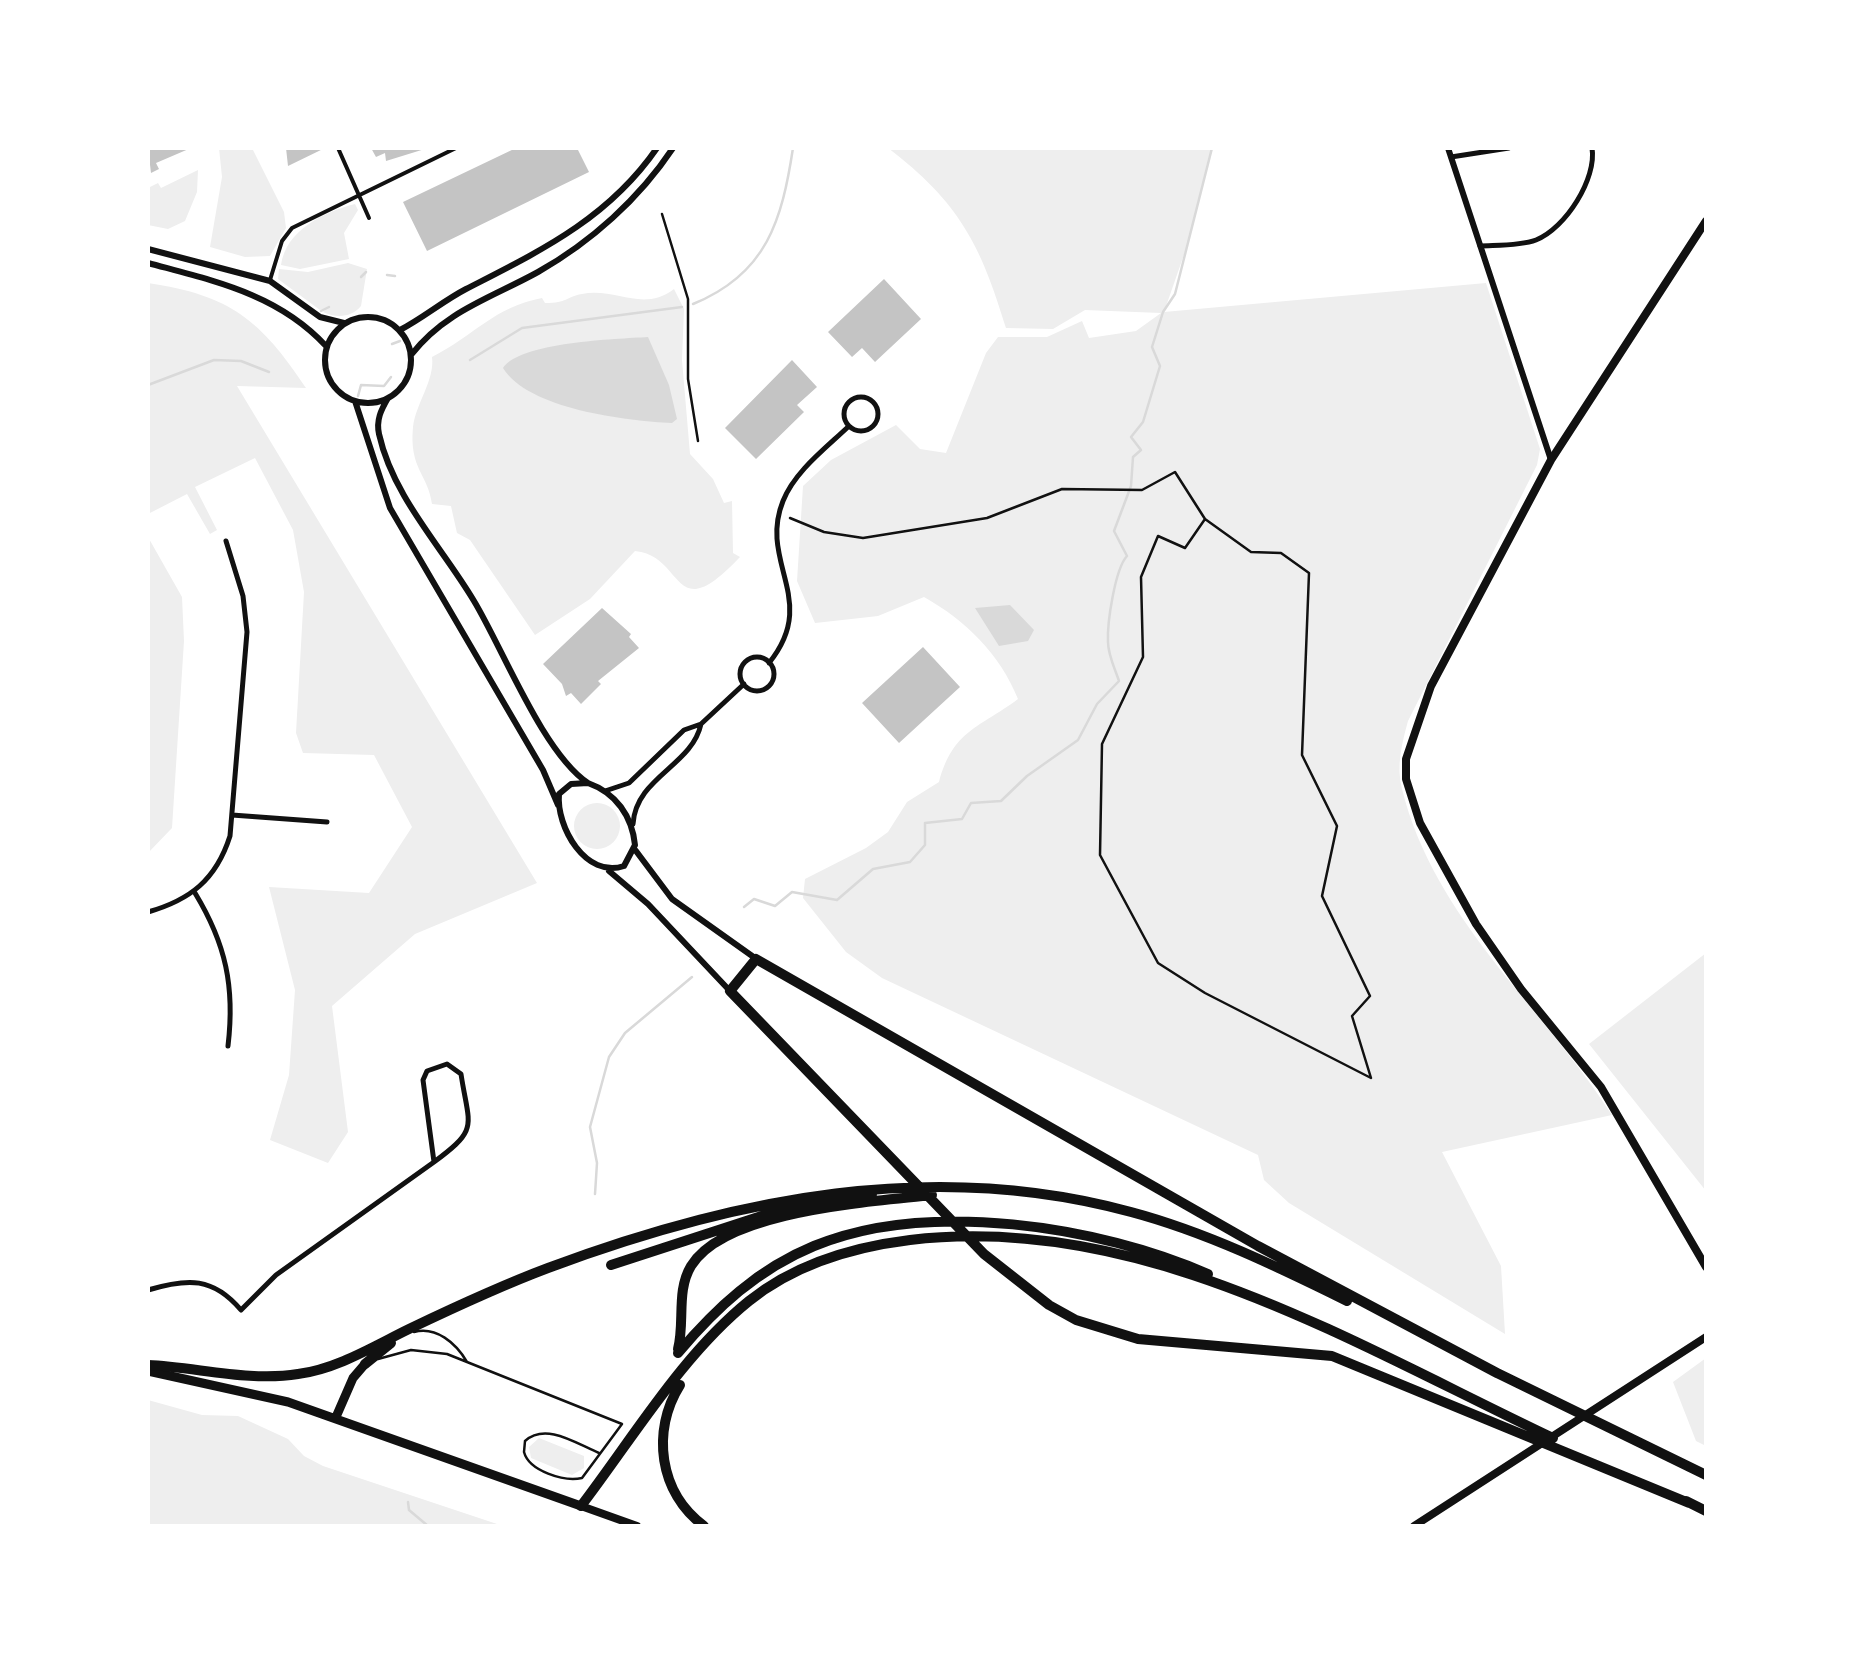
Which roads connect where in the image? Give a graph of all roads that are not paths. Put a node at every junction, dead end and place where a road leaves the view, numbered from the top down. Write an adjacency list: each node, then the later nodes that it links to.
1 (338, 148): 9 (street)
2 (456, 148): 9 (street)
3 (658, 148): 17 (street)
4 (672, 148): 19 (street)
5 (1448, 148): 8 (street)
6 (1508, 148): 8 (street)
7 (1592, 148): 12 (street)
8 (1450, 157): 12 (street)
9 (359, 194): 10 (street); 15 (street)
10 (369, 218)
11 (1706, 220): 23 (main road)
12 (1480, 246): 23 (street)
13 (148, 248): 15 (street)
14 (148, 263): 18 (street)
15 (270, 281): 16 (street)
16 (344, 323): 17 (street); 18 (street)
17 (400, 330): 19 (street)
18 (326, 346): 21 (street)
19 (411, 355): 20 (street)
20 (388, 398): 21 (street); 28 (street)
21 (355, 401): 30 (street)
22 (849, 426): 22 (street); 25 (street)
23 (1551, 460): 45 (main road)
24 (226, 541): 31 (street)
25 (769, 663): 26 (street); 26 (street)
26 (744, 684): 27 (street)
27 (701, 724): 29 (street); 33 (street)
28 (588, 782): 29 (street); 30 (street)
29 (605, 791): 33 (street)
30 (558, 805): 35 (street)
31 (232, 815): 32 (street); 36 (street)
32 (327, 822)
33 (632, 828): 34 (street)
34 (635, 845): 35 (street); 38 (street)
35 (604, 868): 39 (street)
36 (195, 893): 37 (street); 40 (street)
37 (148, 912)
38 (756, 959): 39 (highway); 55 (highway)
39 (730, 991): 59 (highway)
40 (228, 1046)
41 (434, 1162): 41 (street); 46 (street)
42 (978, 1190): 43 (highway); 43 (highway); 55 (highway)
43 (862, 1195): 44 (highway); 47 (highway); 48 (highway)
44 (610, 1266)
45 (1706, 1267)
46 (148, 1290)
47 (1300, 1318): 51 (highway); 59 (highway)
48 (421, 1323): 49 (highway); 54 (highway)
49 (403, 1335): 52 (lane); 53 (highway)
50 (1706, 1338): 64 (main road)
51 (705, 1346): 60 (highway); 63 (highway)
52 (468, 1363): 53 (lane); 57 (lane)
53 (365, 1364): 56 (main road)
54 (148, 1368): 56 (main road)
55 (1497, 1373): 58 (highway)
56 (336, 1418): 60 (main road)
57 (599, 1453): 57 (lane)
58 (1706, 1475)
59 (1689, 1503): 61 (highway)
60 (581, 1506): 62 (main road)
61 (1706, 1511)
62 (637, 1526)
63 (704, 1526)
64 (1414, 1526)

